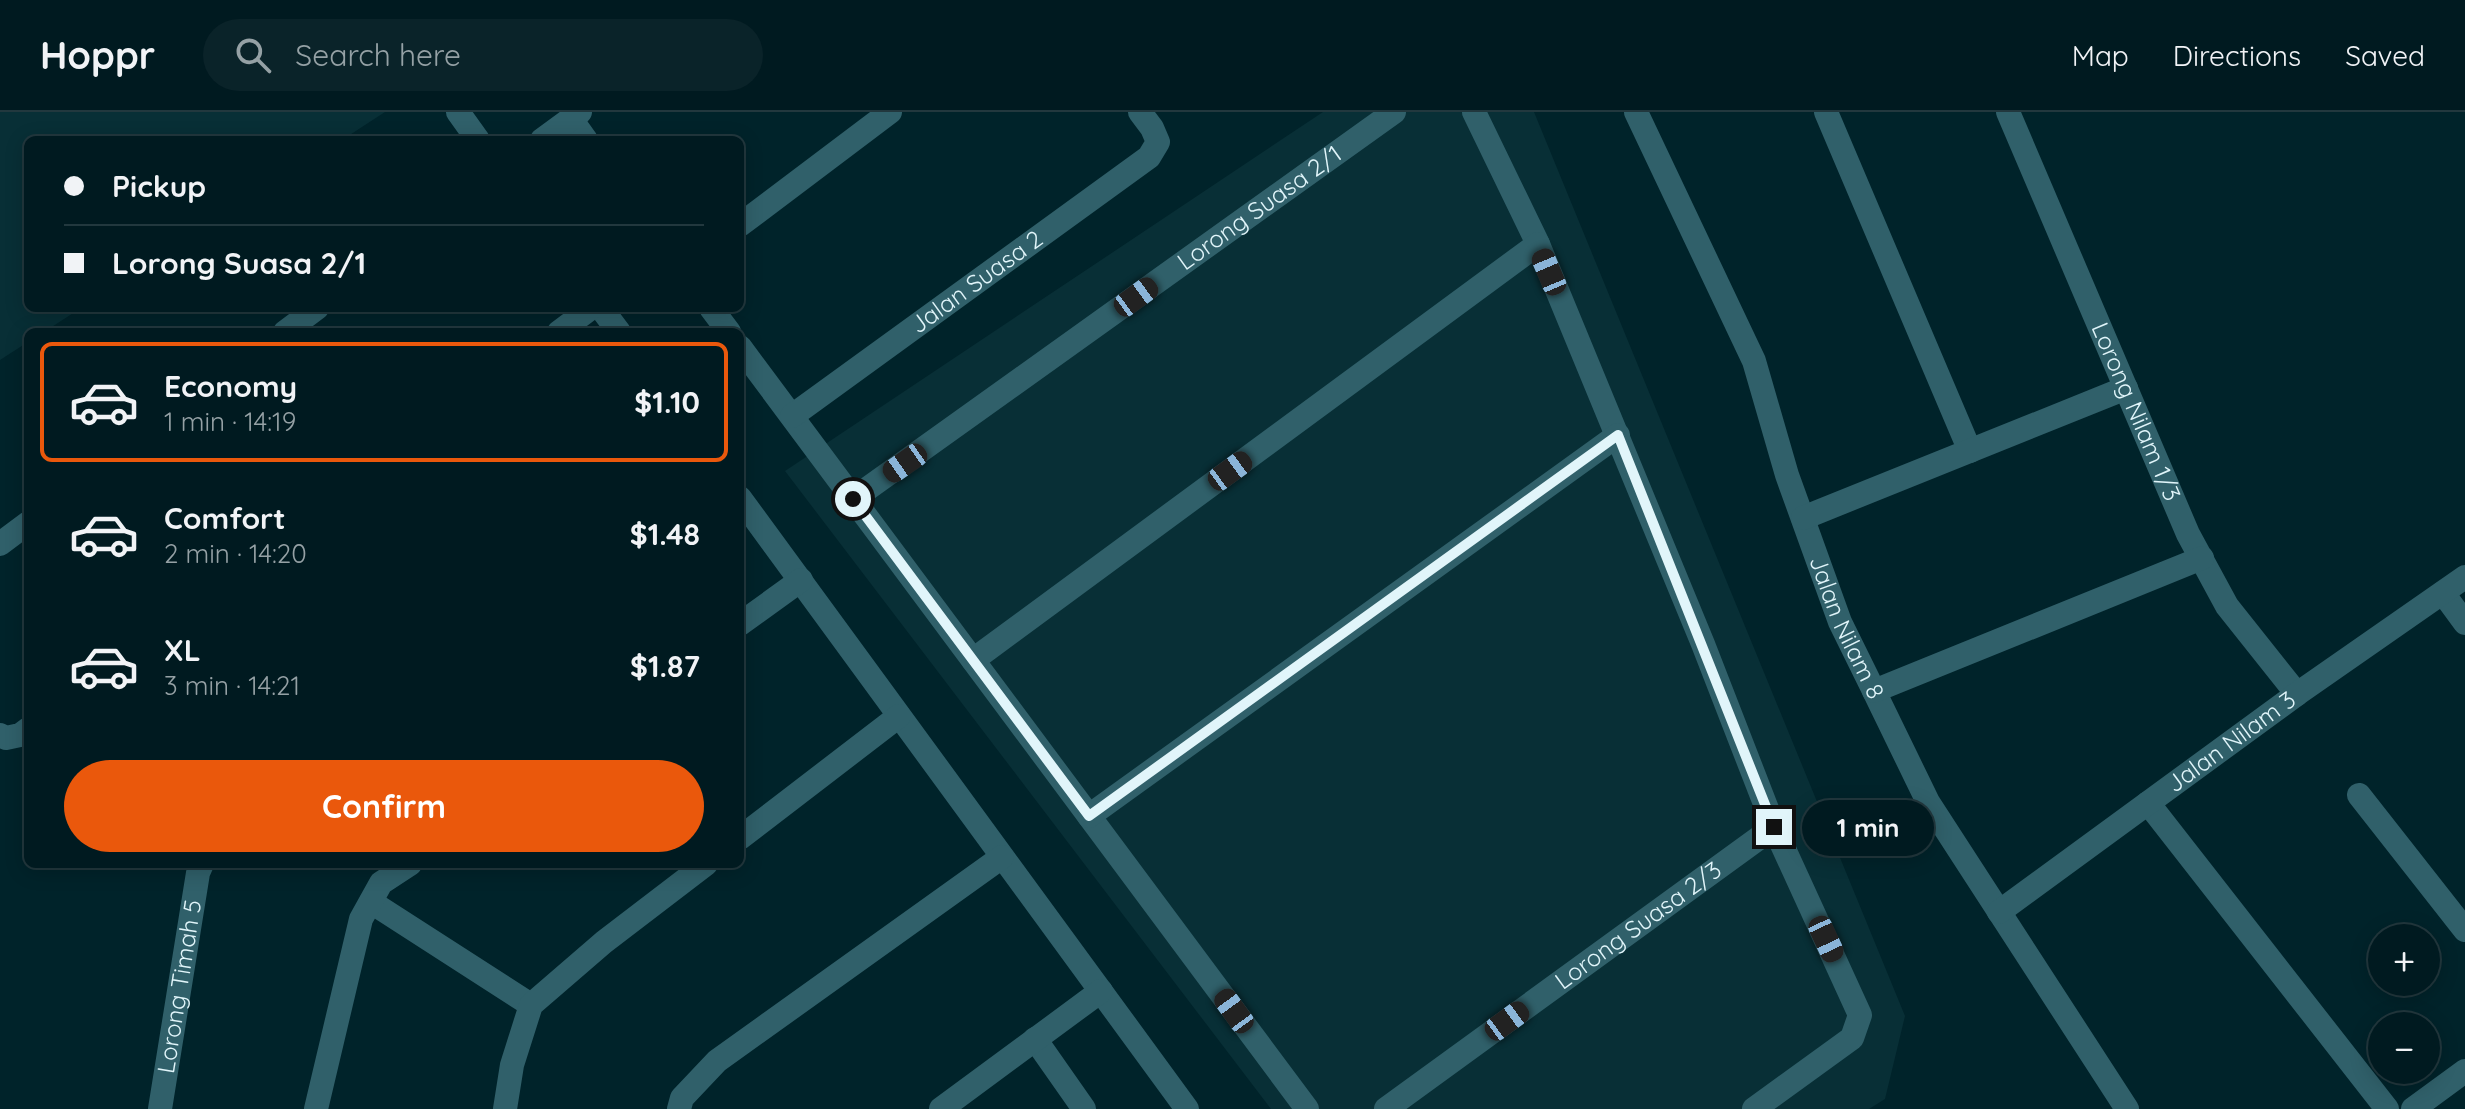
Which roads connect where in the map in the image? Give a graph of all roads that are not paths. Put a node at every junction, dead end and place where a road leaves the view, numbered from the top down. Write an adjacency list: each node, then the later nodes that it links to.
1 (458, 112): 10 (street)
2 (890, 112): 13 (street)
3 (1140, 112): 21 (street, Jalan Suasa 2)
4 (1394, 112): 24 (street, Lorong Suasa 2/1)
5 (1474, 112): 14 (street)
6 (1636, 112): 26 (street, Jalan Nilam 8)
7 (1826, 112): 23 (street)
8 (2008, 112): 20 (street, Lorong Nilam 1/3)
9 (575, 116): 11 (street); 12 (street)
10 (475, 136)
11 (548, 136)
12 (584, 136)
13 (744, 222)
14 (1538, 244): 22 (street); 35 (street)
15 (312, 312): 17 (street)
16 (586, 312): 18 (street)
17 (290, 328)
18 (564, 328)
19 (744, 352): 21 (street)
20 (2126, 388): 23 (street); 29 (street, Lorong Nilam 1/3)
21 (792, 416): 24 (street)
22 (1618, 435): 43 (street); 44 (street)
23 (1970, 451): 26 (street)
24 (853, 499): 35 (street)
25 (744, 503): 31 (street)
26 (1803, 518): 36 (street, Jalan Nilam 8)
27 (24, 526): 28 (street)
28 (0, 544)
29 (2202, 558): 36 (street); 37 (street, Lorong Nilam 1/3)
30 (2465, 577): 32 (street, Jalan Nilam 3)
31 (801, 580): 33 (street); 38 (street)
32 (2443, 593): 34 (street); 37 (street, Jalan Nilam 3)
33 (744, 621)
34 (2465, 623)
35 (973, 660): 43 (street)
36 (1874, 691): 51 (street, Jalan Nilam 8)
37 (2297, 694): 42 (street, Jalan Nilam 3)
38 (899, 716): 45 (street); 46 (street)
39 (24, 732): 40 (street)
40 (0, 735)
41 (2359, 795): 52 (street)
42 (2148, 803): 51 (street, Jalan Nilam 3); 68 (street)
43 (1089, 816): 64 (street)
44 (1774, 827): 65 (street, Lorong Suasa 2/3); 66 (street)
45 (744, 835)
46 (1002, 857): 53 (street); 57 (street)
47 (200, 868): 58 (street, Lorong Timah 5)
48 (404, 868): 50 (street)
49 (701, 868): 54 (street)
50 (371, 902): 54 (street); 59 (street)
51 (1999, 912): 67 (street, Jalan Nilam 8)
52 (2465, 930)
53 (1101, 991): 55 (street); 63 (street)
54 (531, 1005): 60 (street)
55 (1035, 1039): 61 (street); 62 (street)
56 (2465, 1071): 69 (street)
57 (687, 1105)
58 (160, 1109)
59 (316, 1109)
60 (505, 1109)
61 (941, 1109)
62 (1084, 1109)
63 (1187, 1109)
64 (1307, 1109)
65 (1386, 1109)
66 (1754, 1109)
67 (2127, 1109)
68 (2387, 1109)
69 (2413, 1109)

